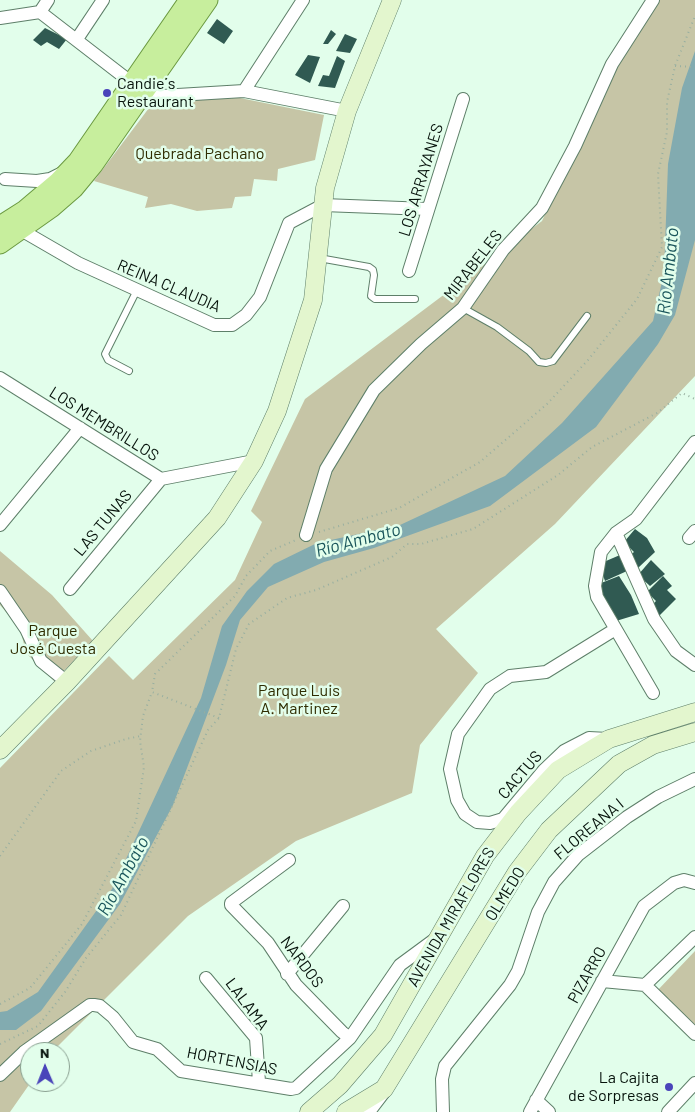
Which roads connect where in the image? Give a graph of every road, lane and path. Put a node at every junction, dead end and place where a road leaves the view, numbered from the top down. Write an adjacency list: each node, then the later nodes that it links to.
1 (48, 0): 8 (street)
2 (103, 0): 11 (street)
3 (188, 0): 14 (main road)
4 (208, 0): 14 (main road)
5 (303, 0): 15 (street)
6 (392, 0): 17 (main road)
7 (653, 0): 29 (street, MIRABELES)
8 (40, 12): 10 (street); 11 (street)
9 (695, 16): 12 (path)
10 (0, 18)
11 (77, 39): 14 (street)
12 (676, 66): 13 (path); 40 (path)
13 (695, 67)
14 (137, 88): 15 (street); 18 (main road); 23 (main road)
15 (244, 91): 17 (street)
16 (463, 100): 21 (street, LOS ARRAYANES)
17 (347, 111): 20 (main road)
18 (69, 170): 19 (street); 22 (main road)
19 (4, 179)
20 (324, 205): 21 (street, REINA CLAUDIA); 25 (main road); 27 (street, REINA CLAUDIA)
21 (428, 209): 26 (street, LOS ARRAYANES)
22 (0, 226)
23 (22, 230): 24 (main road); 27 (street, REINA CLAUDIA)
24 (0, 244)
25 (318, 258): 28 (lane); 36 (main road)
26 (410, 271)
27 (137, 290): 31 (lane)
28 (415, 299)
29 (463, 308): 30 (lane); 40 (street, MIRABELES)
30 (586, 316)
31 (129, 371)
32 (1, 380): 34 (street, LOS MEMBRILLOS)
33 (695, 399): 49 (path)
34 (80, 428): 37 (street, LOS MEMBRILLOS); 38 (street)
35 (695, 442): 39 (street)
36 (254, 461): 37 (street, LOS MEMBRILLOS); 45 (main road)
37 (161, 479): 41 (street, LAS TUNAS)
38 (0, 525)
39 (616, 533): 43 (street); 44 (street)
40 (306, 535): 46 (path)
41 (70, 589)
42 (0, 591): 45 (street)
43 (614, 630): 47 (street); 52 (street, CACTUS)
44 (695, 666)
45 (67, 682): 53 (main road)
46 (152, 692): 49 (path); 51 (path)
47 (653, 693)
48 (695, 712): 52 (main road, AVENIDA MIRAFLORES)
49 (219, 718): 68 (path)
50 (695, 732): 72 (main road, OLMEDO)
51 (141, 736): 55 (path); 65 (path)
52 (609, 738): 59 (main road, AVENIDA MIRAFLORES)
53 (0, 750)
54 (695, 779): 77 (street, FLOREANA I)
55 (0, 856)
56 (289, 860): 61 (street, NARDOS)
57 (695, 883): 63 (street, PIZARRO)
58 (343, 906): 61 (street)
59 (438, 937): 67 (street, HORTENSIAS); 74 (main road, AVENIDA MIRAFLORES)
60 (695, 937): 64 (street)
61 (287, 974): 67 (street, NARDOS)
62 (206, 978): 70 (street, LALAMA)
63 (602, 981): 64 (street); 73 (street, PIZARRO)
64 (645, 985): 66 (street)
65 (0, 1004)
66 (695, 1034)
67 (350, 1038): 70 (street, HORTENSIAS)
68 (0, 1044)
69 (0, 1076): 70 (street, HORTENSIAS)
70 (259, 1082)
71 (695, 1083): 80 (street)
72 (384, 1090): 75 (main road); 76 (street, OLMEDO)
73 (536, 1100): 78 (street, PIZARRO); 79 (street)
74 (309, 1112)
75 (346, 1112)
76 (367, 1112)
77 (443, 1112)
78 (530, 1112)
79 (549, 1112)
80 (668, 1112)

